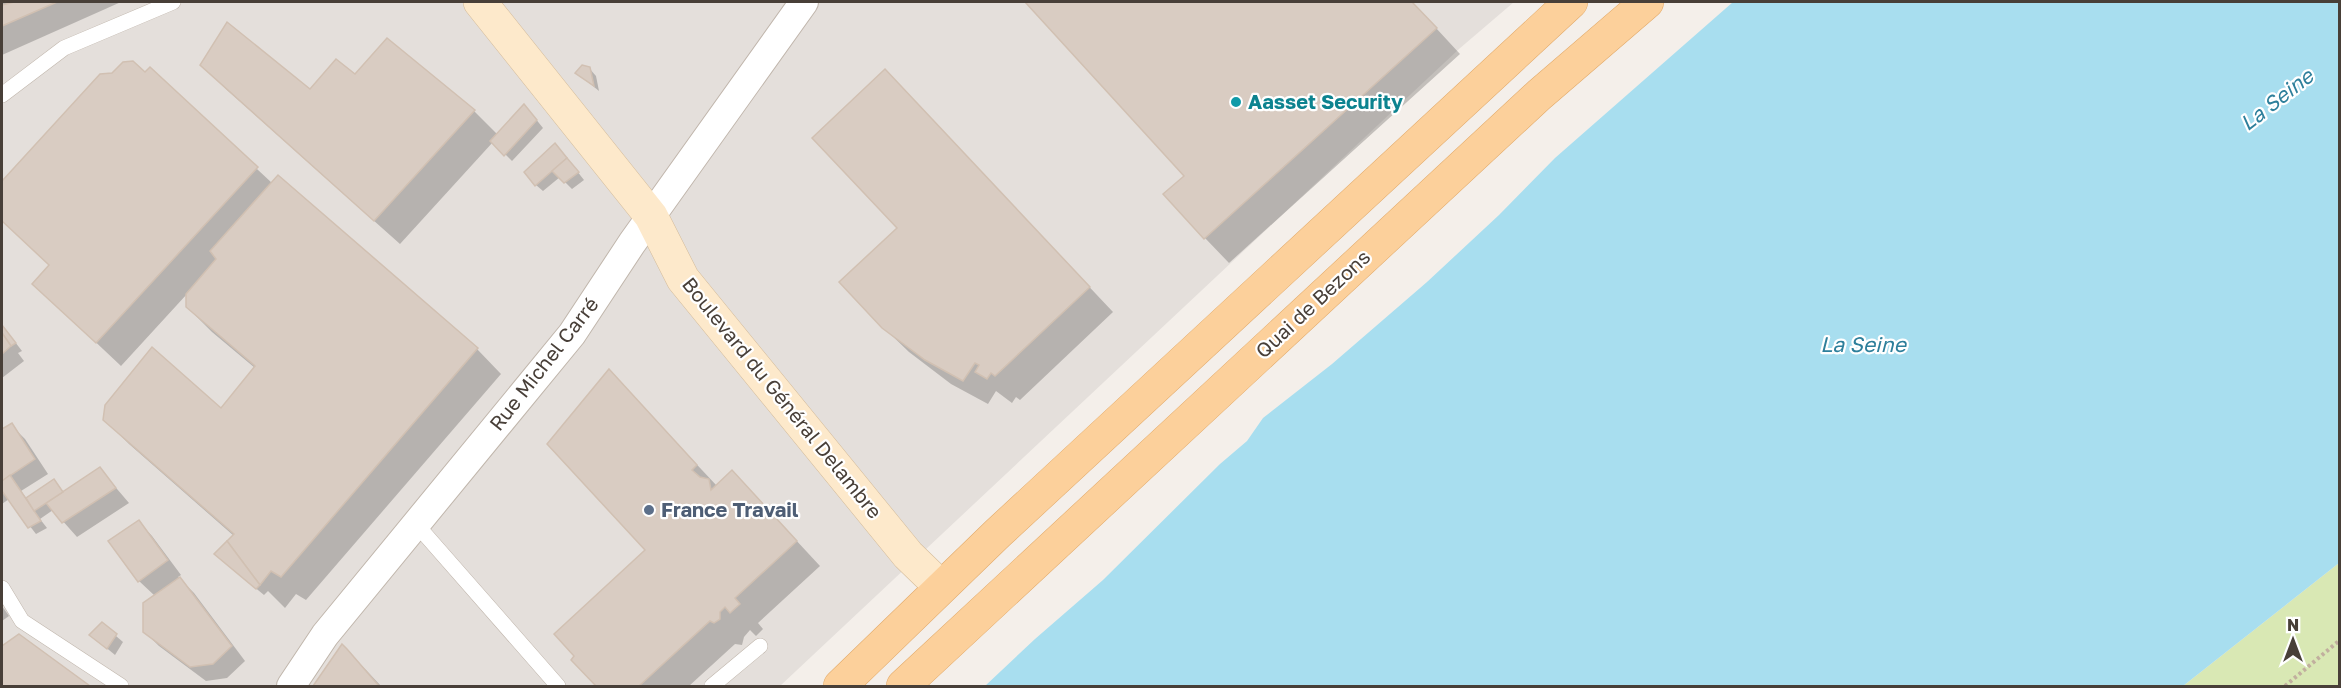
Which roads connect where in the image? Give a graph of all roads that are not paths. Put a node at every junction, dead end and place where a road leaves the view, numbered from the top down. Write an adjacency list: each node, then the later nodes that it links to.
1 (173, 2): 6 (lane)
2 (480, 2): 7 (street, Boulevard du Général Delambre)
3 (804, 2): 7 (street, Rue Michel Carré)
4 (1571, 2): 9 (main road)
5 (1647, 2): 11 (main road, Quai de Bezons)
6 (2, 95)
7 (651, 216): 8 (street, Rue Michel Carré); 9 (street, Boulevard du Général Delambre)
8 (416, 524): 15 (street, Rue Michel Carré); 16 (lane)
9 (941, 587): 11 (main road); 18 (main road)
10 (2, 588): 14 (lane)
11 (974, 611): 13 (main road, Quai de Bezons)
12 (760, 646): 17 (lane)
13 (910, 680)
14 (121, 687)
15 (291, 687)
16 (558, 687)
17 (712, 687)
18 (840, 687)

